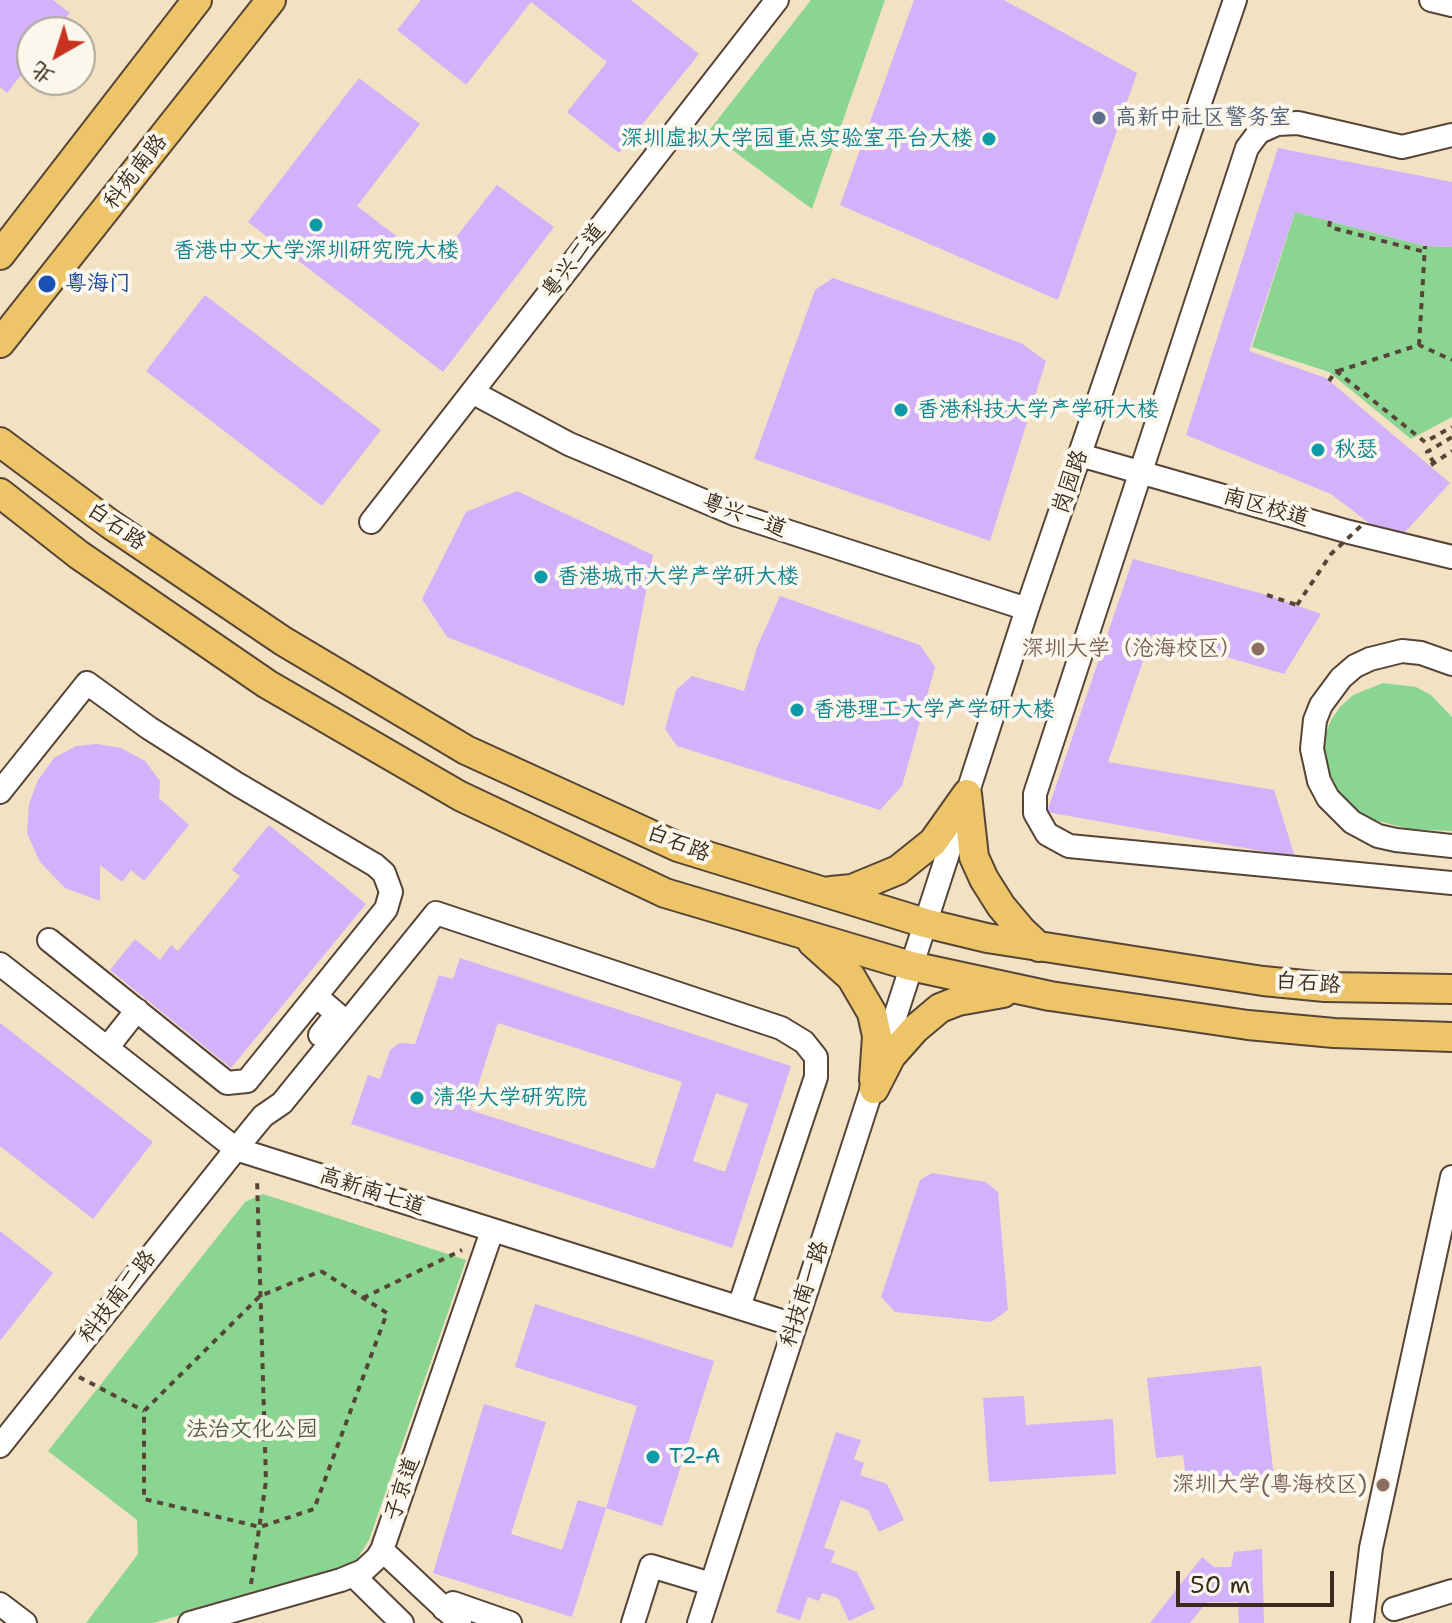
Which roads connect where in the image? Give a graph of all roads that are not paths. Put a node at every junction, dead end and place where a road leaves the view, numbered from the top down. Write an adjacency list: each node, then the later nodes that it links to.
1 (197, 0): 8 (main road)
2 (271, 0): 9 (main road, 科苑南路)
3 (777, 0): 10 (street, 粤兴二道)
4 (1235, 0): 12 (street, 岗园路)
5 (1431, 0): 6 (street)
6 (1452, 5)
7 (1452, 135): 13 (street)
8 (0, 255)
9 (0, 343)
10 (472, 392): 15 (street, 粤兴二道); 17 (street, 粤兴一道)
11 (0, 442): 23 (main road, 白石路)
12 (1080, 455): 13 (street, 南区校道); 17 (street, 岗园路)
13 (1141, 473): 16 (street, 南区校道); 22 (street)
14 (0, 493): 25 (main road, 白石路)
15 (371, 522)
16 (1452, 557)
17 (1027, 609): 20 (street, 岗园路)
18 (1452, 664): 21 (street)
19 (0, 792): 32 (street)
20 (967, 794): 23 (main road); 24 (street, 岗园路); 27 (main road)
21 (1452, 846)
22 (1452, 883)
23 (822, 891): 24 (main road, 白石路)
24 (925, 923): 27 (main road, 白石路); 29 (street, 岗园路)
25 (801, 934): 29 (main road, 白石路); 36 (main road)
26 (49, 940): 33 (street)
27 (1039, 947): 30 (main road, 白石路)
28 (0, 964): 35 (street, 高新南七道)
29 (911, 966): 31 (main road, 白石路); 36 (street, 科技南一路)
30 (1452, 989)
31 (1024, 991): 34 (main road, 白石路); 36 (main road)
32 (316, 996): 33 (street); 37 (street)
33 (137, 1010): 35 (street)
34 (1452, 1037)
35 (107, 1048): 38 (street, 高新南七道)
36 (874, 1089): 42 (street, 科技南一路)
37 (263, 1116): 38 (street, 科技南二路); 41 (street)
38 (246, 1152): 40 (street, 高新南七道); 43 (street, 科技南二路)
39 (1452, 1177): 57 (street)
40 (491, 1234): 41 (street, 高新南七道); 44 (street, 子京道)
41 (739, 1307): 42 (street, 高新南七道)
42 (794, 1325): 46 (street, 科技南一路)
43 (0, 1446)
44 (382, 1550): 45 (street, 子京道); 50 (street)
45 (353, 1575): 52 (street, 子京道); 53 (street)
46 (711, 1584): 55 (street); 56 (street, 科技南一路)
47 (1452, 1591): 49 (street)
48 (0, 1604): 51 (street)
49 (1394, 1609)
50 (452, 1616): 54 (street)
51 (25, 1623)
52 (190, 1623)
53 (402, 1623)
54 (510, 1623)
55 (633, 1623)
56 (699, 1623)
57 (1362, 1623)

